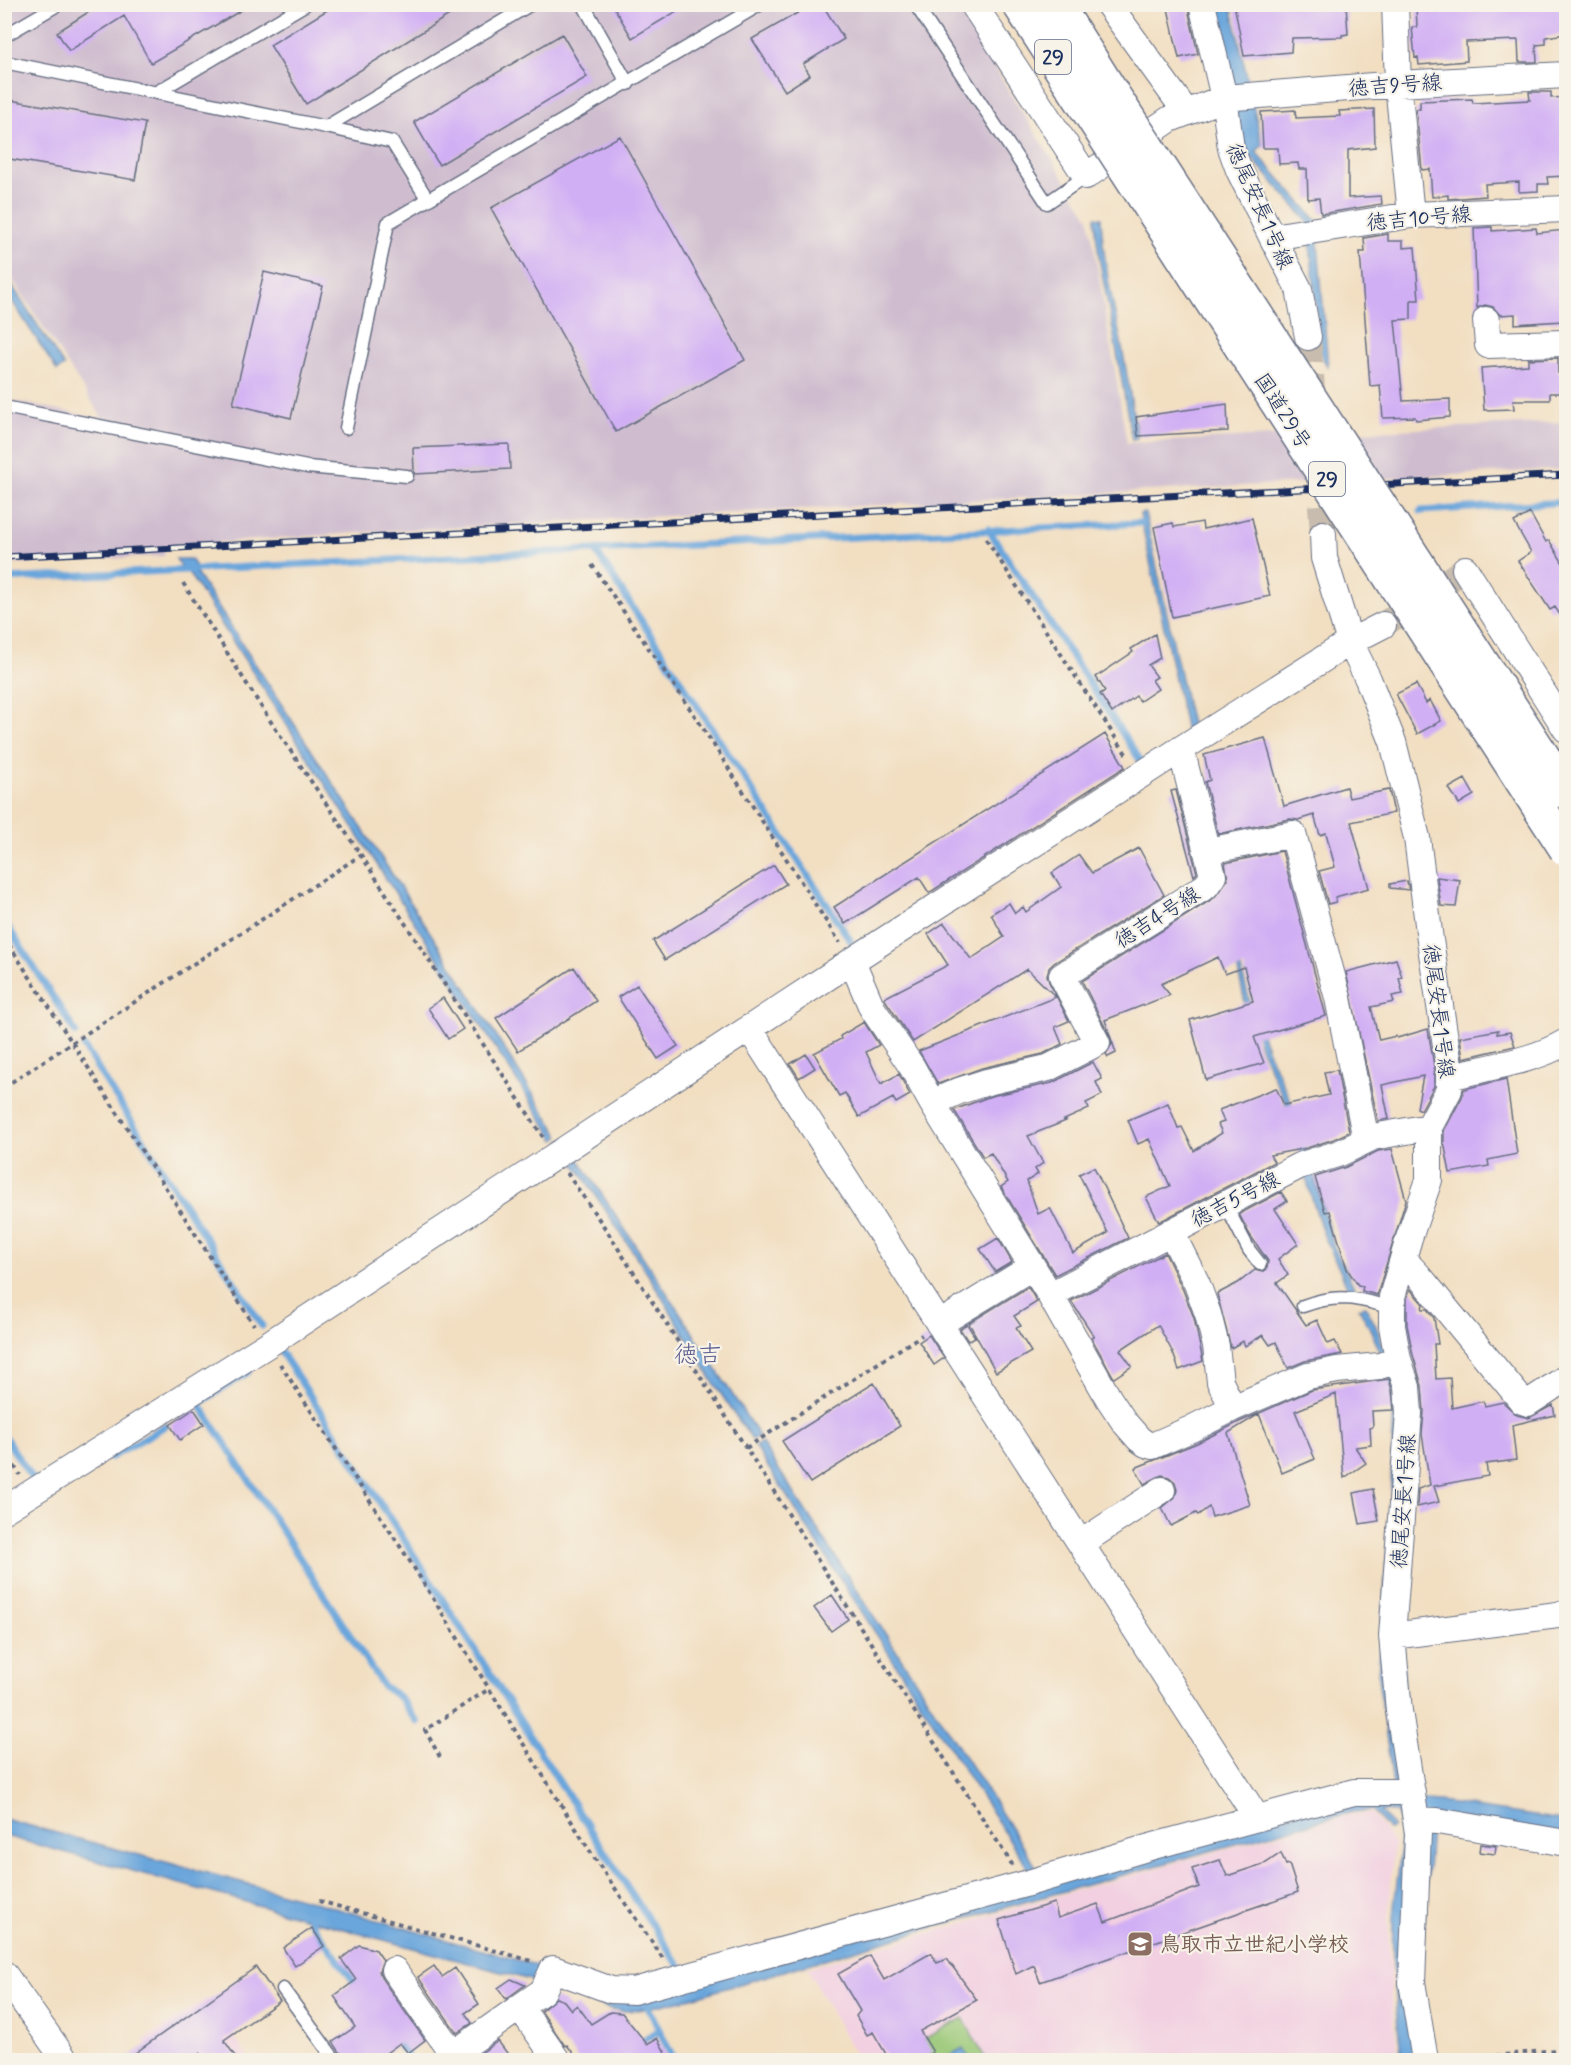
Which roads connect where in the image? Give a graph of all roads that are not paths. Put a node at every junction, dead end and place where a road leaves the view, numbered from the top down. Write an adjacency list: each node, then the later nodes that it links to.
1 (58, 4): 13 (lane)
2 (306, 4): 18 (lane)
3 (531, 4): 22 (lane)
4 (583, 4): 16 (lane)
5 (761, 4): 16 (lane)
6 (915, 4): 23 (lane)
7 (973, 4): 23 (street)
8 (1020, 4): 20 (highway, 国道29号 / 29)
9 (1056, 4): 20 (highway, 国道29号 / 29)
10 (1108, 4): 21 (street)
11 (1202, 4): 19 (street, 徳尾安長1号線)
12 (1395, 4): 17 (street)
13 (4, 36)
14 (4, 62): 18 (lane)
15 (1566, 75): 17 (street, 徳吉9号線)
16 (628, 84): 24 (lane)
17 (1398, 84): 19 (street, 徳吉9号線); 26 (street)
18 (157, 92): 22 (lane)
19 (1227, 98): 21 (street, 徳吉9号線); 27 (street, 徳尾安長1号線)
20 (1100, 101): 40 (highway, 国道29号 / 29, bridge); 41 (highway, 国道29号 / 29, bridge)
21 (1186, 112): 23 (street, 徳吉9号線)
22 (326, 127): 24 (lane)
23 (1086, 176)
24 (428, 201): 32 (lane)
25 (1566, 209): 26 (street, 徳吉10号線)
26 (1411, 215): 27 (street, 徳吉10号線)
27 (1272, 237): 29 (street, 徳尾安長1号線)
28 (1486, 320): 30 (street)
29 (1308, 337)
30 (1566, 343)
31 (4, 407): 33 (lane)
32 (346, 428)
33 (407, 476)
34 (1323, 534): 37 (street, 徳尾安長1号線)
35 (1465, 569): 38 (street)
36 (1383, 625): 37 (street)
37 (1350, 642): 39 (street); 46 (street, 徳尾安長1号線)
38 (1566, 729)
39 (1182, 749): 42 (street, 徳吉4号線); 43 (street)
40 (1566, 792)
41 (1566, 849)
42 (1208, 851): 47 (street, 徳吉4号線); 49 (street)
43 (852, 961): 44 (street); 47 (street)
44 (749, 1028): 58 (street); 63 (street)
45 (1566, 1042): 46 (street)
46 (1449, 1077): 48 (street, 徳尾安長1号線)
47 (932, 1103): 54 (street)
48 (1429, 1127): 49 (street, 徳吉5号線); 52 (street, 徳尾安長1号線)
49 (1366, 1140): 50 (street, 徳吉5号線)
50 (1225, 1204): 51 (street, 徳吉5号線); 53 (lane)
51 (1171, 1232): 55 (street, 徳吉5号線); 61 (street)
52 (1402, 1259): 57 (street, 徳尾安長1号線); 60 (street)
53 (1260, 1264)
54 (1032, 1267): 55 (street); 58 (street)
55 (1050, 1294): 61 (street)
56 (1303, 1306): 57 (lane)
57 (1392, 1308): 59 (street, 徳尾安長1号線)
58 (939, 1324): 64 (street)
59 (1398, 1359): 61 (street); 66 (street, 徳尾安長1号線)
60 (1566, 1378)
61 (1233, 1408)
62 (1162, 1490): 64 (street)
63 (4, 1510)
64 (1081, 1543): 68 (street)
65 (1566, 1614): 66 (street)
66 (1392, 1636): 67 (street, 徳尾安長1号線)
67 (1412, 1792): 68 (street); 69 (street, 徳尾安長1号線)
68 (1257, 1818): 74 (street)
69 (1416, 1820): 70 (street); 79 (street, 徳尾安長1号線)
70 (1566, 1842)
71 (394, 1970): 75 (street)
72 (4, 1974): 76 (street)
73 (283, 1989): 77 (lane)
74 (520, 2007): 75 (street); 78 (street)
75 (449, 2057)
76 (65, 2061)
77 (335, 2061)
78 (557, 2061)
79 (1425, 2061)

